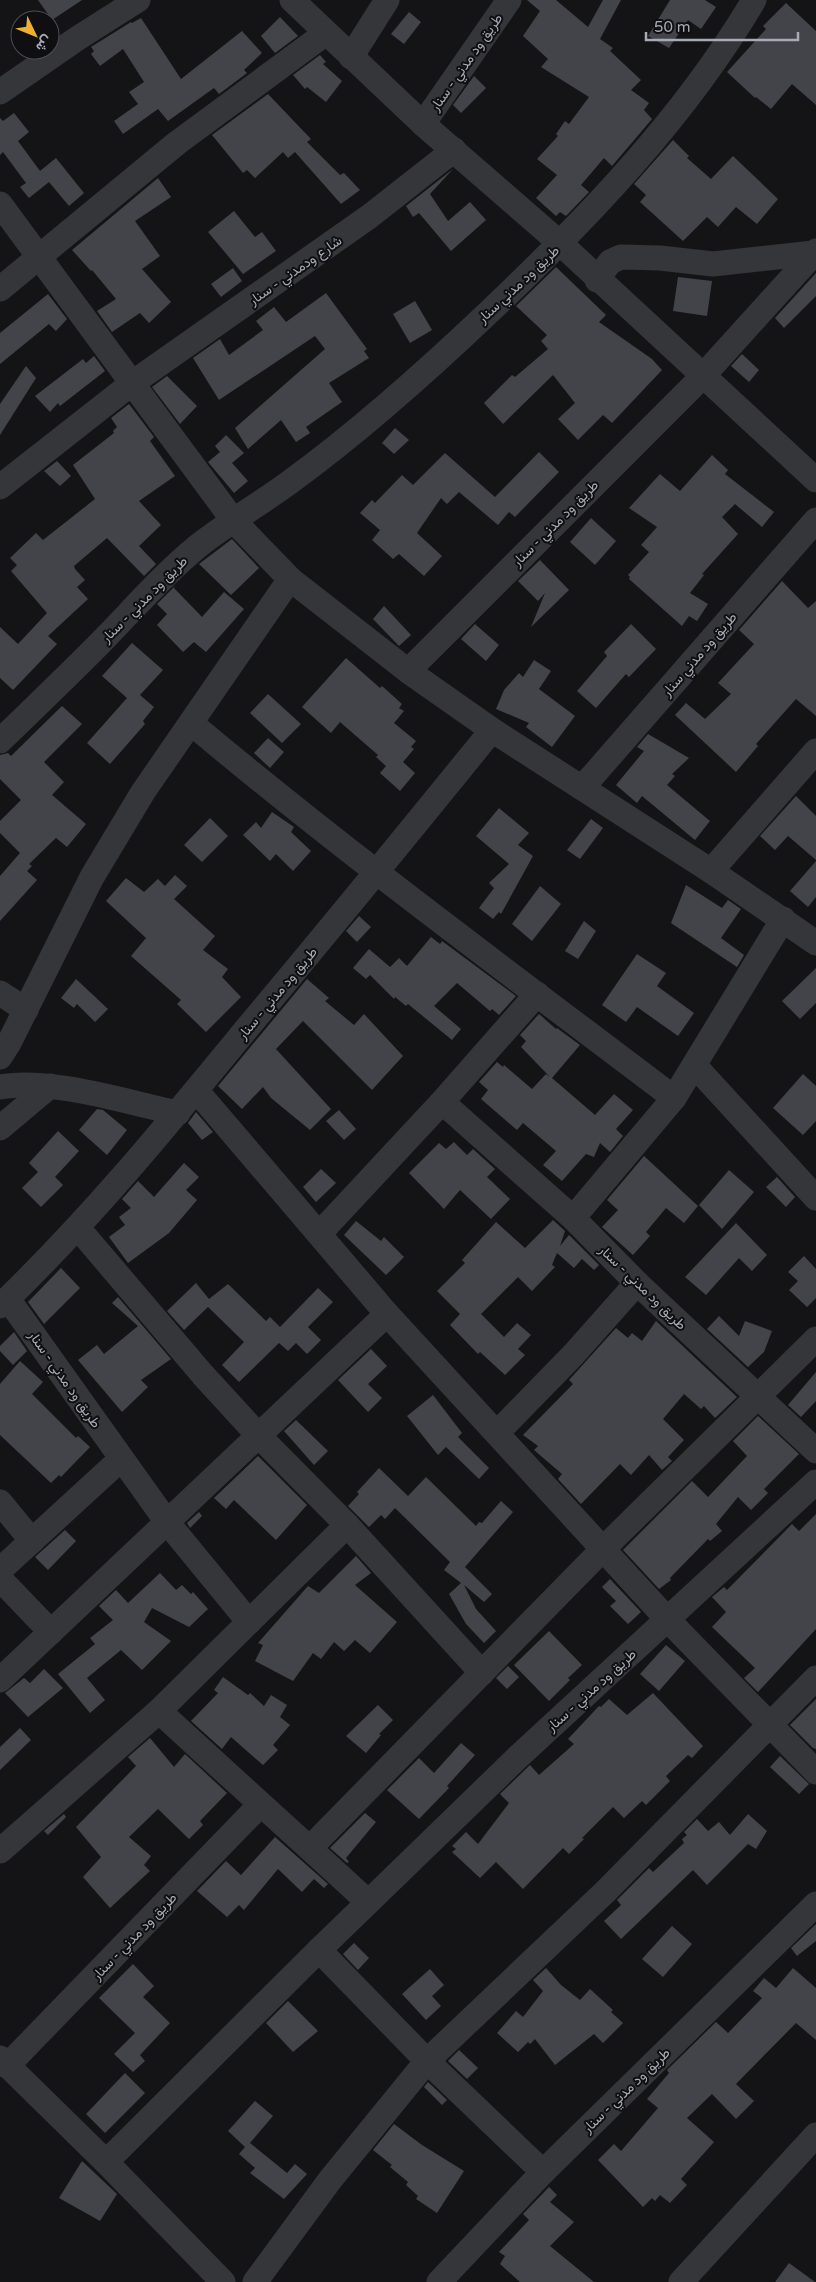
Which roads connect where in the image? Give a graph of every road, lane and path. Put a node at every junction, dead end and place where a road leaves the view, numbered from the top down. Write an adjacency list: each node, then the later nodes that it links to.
1 (138, 0): 8 (street)
2 (292, 0): 6 (street)
3 (387, 0): 7 (street)
4 (509, 0): 9 (street, طريق ود مدني - سنار)
5 (754, 0): 12 (street, طريق ود مدني سنار)
6 (326, 33): 7 (street); 14 (street)
7 (352, 56): 9 (street)
8 (0, 92)
9 (423, 124): 10 (street)
10 (454, 150): 12 (street); 18 (street, شارع ودمدني - سنار)
11 (0, 204): 14 (street)
12 (560, 244): 15 (street); 21 (street, طريق ود مدني سنار)
13 (815, 252): 15 (street); 17 (street, طريق ود مدني - سنار)
14 (39, 256): 16 (street); 18 (street)
15 (597, 280): 17 (street)
16 (0, 288)
17 (702, 376): 19 (street); 24 (street, طريق ود مدني - سنار)
18 (131, 384): 20 (street, شارع ودمدني - سنار); 21 (street)
19 (816, 480)
20 (0, 487)
21 (233, 520): 23 (street); 27 (street, طريق ود مدني - سنار)
22 (816, 520): 29 (street, طريق ود مدني سنار)
23 (290, 579): 24 (street); 25 (street)
24 (408, 670): 26 (street)
25 (191, 723): 31 (street); 36 (street)
26 (492, 730): 29 (street); 31 (street, طريق ود مدني - سنار)
27 (0, 741)
28 (816, 751): 30 (street)
29 (582, 788): 30 (street)
30 (711, 871): 32 (street)
31 (376, 873): 35 (street); 41 (street, طريق ود مدني - سنار)
32 (783, 919): 33 (street); 38 (street)
33 (816, 943)
34 (0, 993): 36 (street)
35 (538, 994): 42 (street); 43 (street)
36 (26, 1010): 37 (street)
37 (0, 1057)
38 (695, 1066): 42 (street); 46 (street)
39 (50, 1086): 40 (street); 44 (street); 45 (street)
40 (0, 1087)
41 (196, 1090): 44 (street, طريق ود مدني - سنار); 49 (street)
42 (674, 1098): 47 (street)
43 (442, 1102): 47 (street, طريق ود مدني - سنار); 49 (street)
44 (178, 1113): 48 (street, طريق ود مدني - سنار)
45 (0, 1128)
46 (816, 1198)
47 (573, 1218): 50 (street, طريق ود مدني - سنار)
48 (78, 1228): 51 (street, طريق ود مدني - سنار); 56 (street)
49 (320, 1233): 52 (street)
50 (638, 1283): 54 (street, طريق ود مدني - سنار); 55 (street)
51 (4, 1302): 58 (street, طريق ود مدني - سنار)
52 (387, 1314): 55 (street); 56 (street)
53 (816, 1339): 54 (street)
54 (758, 1396): 57 (street, طريق ود مدني - سنار); 64 (street)
55 (496, 1433): 64 (street)
56 (258, 1435): 61 (street); 62 (street)
57 (816, 1451)
58 (122, 1459): 61 (street, طريق ود مدني - سنار); 63 (street)
59 (816, 1482): 67 (street, طريق ود مدني - سنار)
60 (0, 1502): 63 (street)
61 (168, 1522): 68 (street, طريق ود مدني - سنار); 69 (street)
62 (347, 1525): 68 (street); 70 (street)
63 (32, 1541): 65 (street)
64 (603, 1549): 67 (street); 70 (street)
65 (0, 1570)
66 (0, 1579): 69 (street)
67 (668, 1620): 74 (street); 79 (street, طريق ود مدني - سنار)
68 (248, 1622): 73 (street)
69 (51, 1632): 72 (street)
70 (482, 1673): 77 (street)
71 (816, 1678): 74 (street)
72 (0, 1680)
73 (160, 1711): 76 (street); 78 (street)
74 (769, 1725): 75 (street); 82 (street)
75 (816, 1772)
76 (260, 1805): 77 (street); 83 (street, طريق ود مدني - سنار)
77 (310, 1848): 79 (street)
78 (0, 1851)
79 (368, 1902): 81 (street, طريق ود مدني - سنار)
80 (816, 1904): 86 (street, طريق ود مدني - سنار)
81 (319, 1950): 82 (street); 85 (street, طريق ود مدني - سنار)
82 (426, 2061): 86 (street); 88 (street)
83 (3, 2062): 85 (street, طريق ود مدني - سنار)
84 (816, 2135): 90 (street)
85 (106, 2162): 87 (street, طريق ود مدني - سنار)
86 (543, 2172): 89 (street, طريق ود مدني - سنار)
87 (223, 2282)
88 (255, 2282)
89 (439, 2282)
90 (681, 2282)

